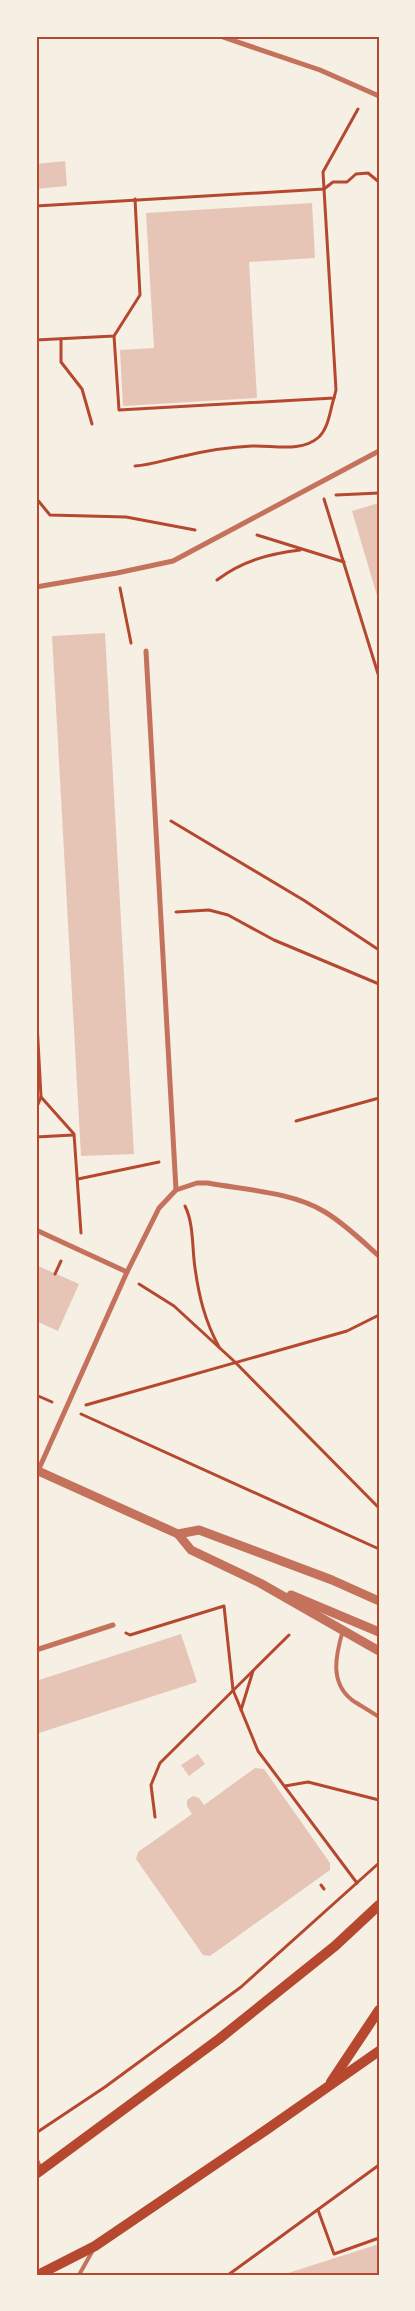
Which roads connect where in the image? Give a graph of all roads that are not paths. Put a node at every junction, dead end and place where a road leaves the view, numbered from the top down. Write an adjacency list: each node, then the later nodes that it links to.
1 (220, 36): 2 (street)
2 (379, 96)
3 (379, 451): 4 (street)
4 (36, 587)
5 (146, 651): 6 (street)
6 (176, 1190): 8 (street); 9 (street)
7 (36, 1230): 9 (street)
8 (379, 1256)
9 (127, 1272): 10 (street)
10 (37, 1470): 11 (street)
11 (178, 1534): 12 (street); 13 (street)
12 (260, 1583): 15 (street); 16 (street)
13 (379, 1601)
14 (113, 1625): 17 (street)
15 (343, 1630): 18 (street); 19 (lane)
16 (379, 1632)
17 (36, 1650)
18 (379, 1651)
19 (379, 1718)
20 (379, 1905): 25 (main road)
21 (379, 2010): 23 (main road)
22 (379, 2050): 23 (main road)
23 (328, 2087): 26 (main road)
24 (36, 2159): 25 (street)
25 (39, 2172)
26 (95, 2246): 27 (main road); 28 (lane)
27 (38, 2275)
28 (79, 2275)

